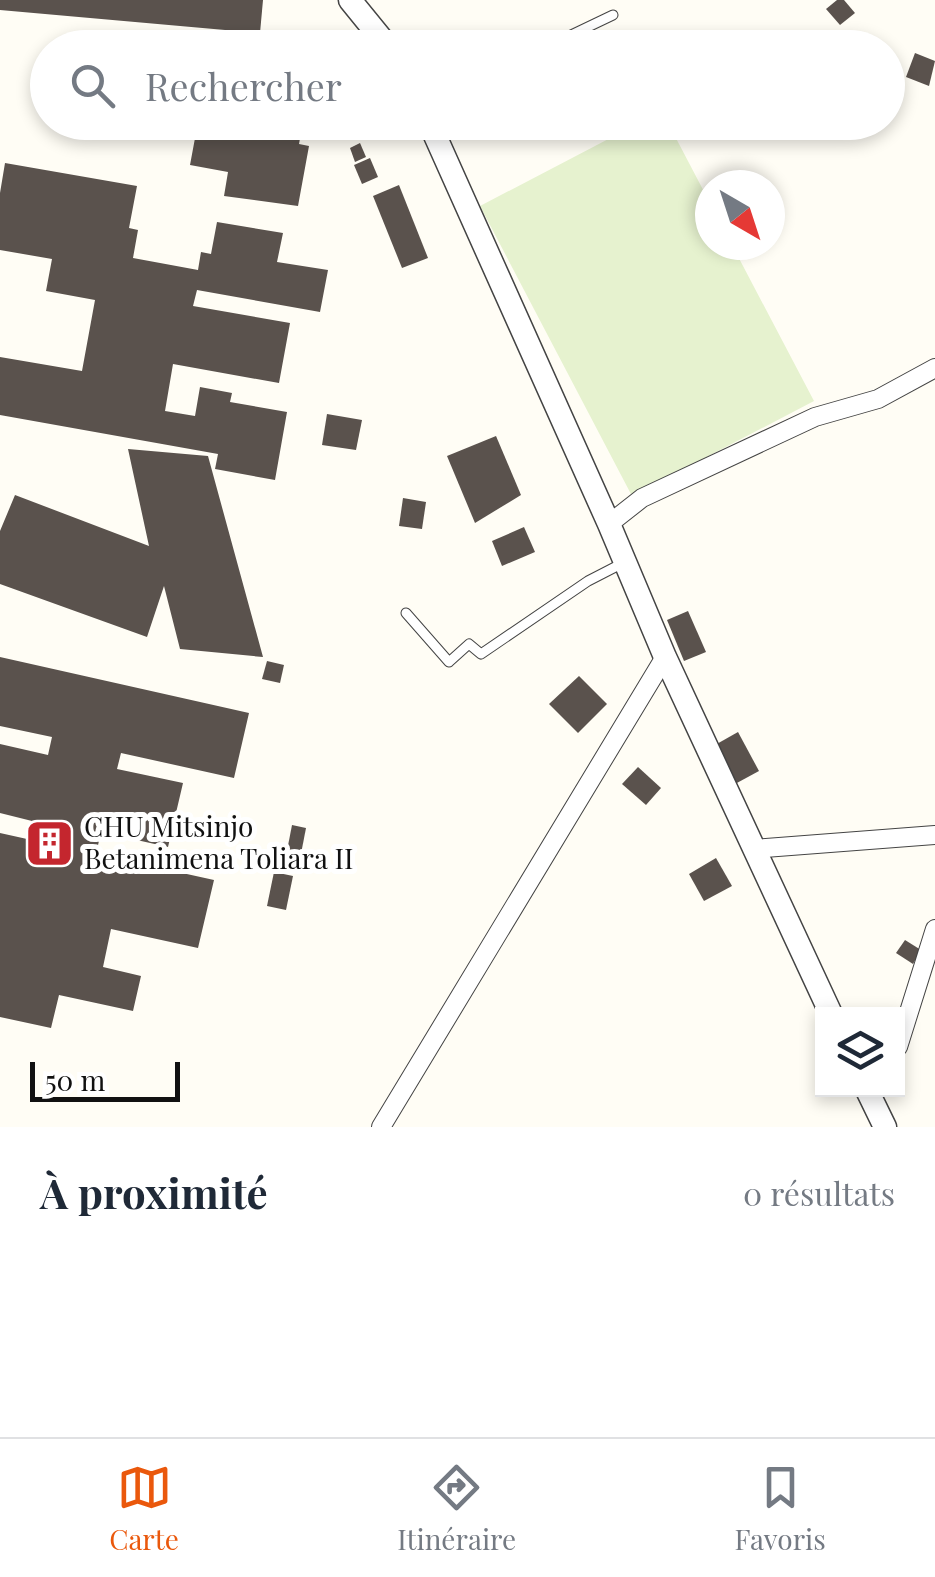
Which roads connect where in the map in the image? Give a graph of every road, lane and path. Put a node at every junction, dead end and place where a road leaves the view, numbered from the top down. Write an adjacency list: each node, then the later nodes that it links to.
1 (350, 0): 3 (street)
2 (613, 15): 4 (lane)
3 (374, 30)
4 (582, 30)
5 (437, 140): 7 (street)
6 (935, 368): 7 (street)
7 (609, 524): 8 (street)
8 (626, 562): 9 (lane); 10 (street)
9 (406, 613)
10 (665, 657): 12 (street); 16 (street)
11 (935, 834): 12 (street)
12 (753, 849): 14 (street)
13 (935, 928): 15 (street)
14 (828, 1007)
15 (905, 1024)
16 (381, 1127)

